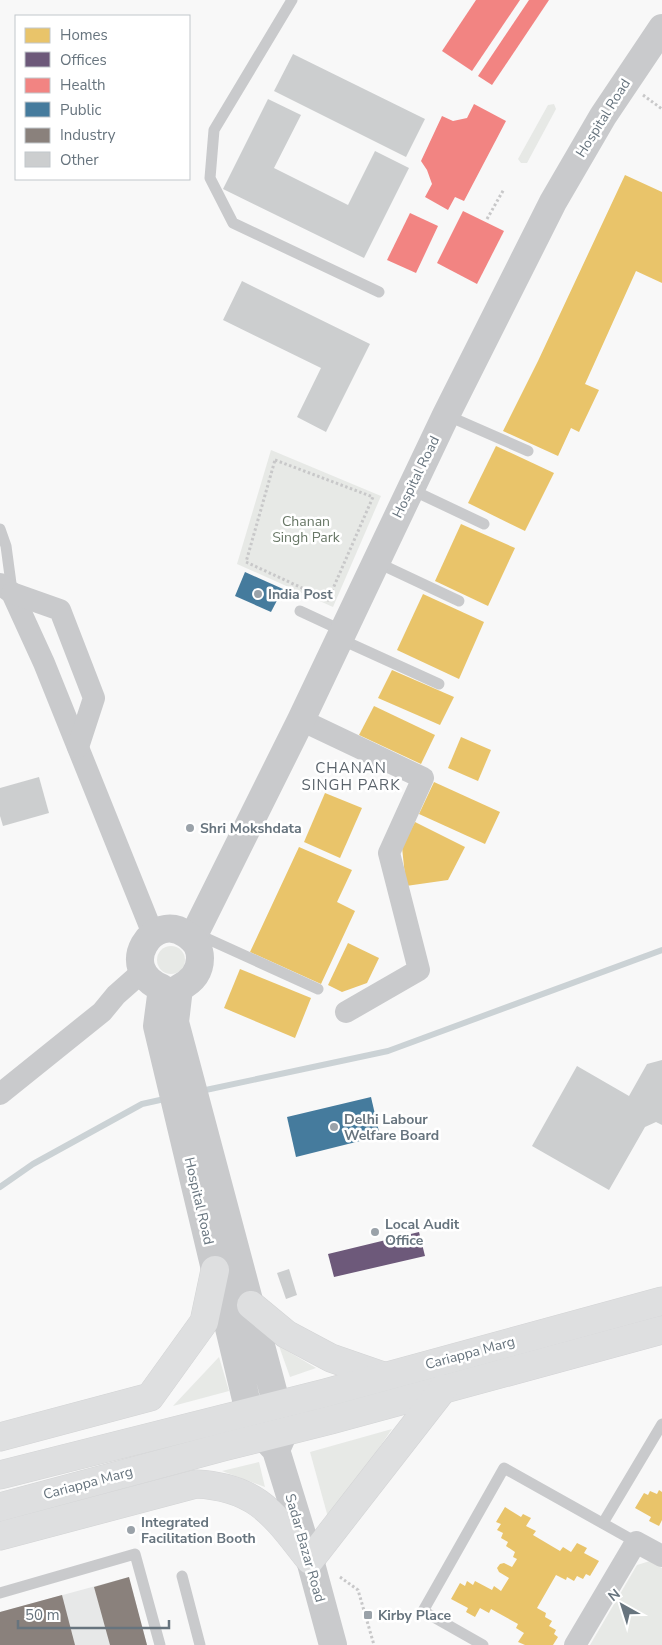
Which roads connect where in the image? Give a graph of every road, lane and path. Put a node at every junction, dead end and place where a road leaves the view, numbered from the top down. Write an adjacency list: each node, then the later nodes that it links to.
1 (292, 0): 5 (lane)
2 (662, 28): 6 (street, Hospital Road)
3 (504, 189): 4 (path)
4 (487, 218)
5 (379, 292)
6 (446, 415): 7 (lane); 8 (street, Hospital Road)
7 (528, 451)
8 (410, 489): 10 (lane); 12 (street, Hospital Road)
9 (370, 503): 9 (path)
10 (484, 524)
11 (0, 529): 13 (lane)
12 (376, 562): 14 (lane); 16 (street, Hospital Road)
13 (6, 588): 19 (street); 19 (street)
14 (459, 601)
15 (300, 612): 16 (lane)
16 (341, 635): 17 (lane); 18 (street, Hospital Road)
17 (439, 684)
18 (301, 720): 21 (street, Hospital Road); 24 (street)
19 (78, 747): 20 (street)
20 (153, 934): 21 (street); 22 (street)
21 (194, 936): 22 (street); 23 (lane)
22 (161, 983): 25 (street); 26 (street, Hospital Road)
23 (318, 989)
24 (346, 1012)
25 (0, 1094)
26 (193, 1129): 27 (street, Hospital Road); 29 (street, Hospital Road)
27 (216, 1270): 34 (street, Hospital Road); 36 (main road)
28 (662, 1301): 31 (main road, Cariappa Marg)
29 (250, 1305): 31 (main road); 33 (street, Hospital Road)
30 (662, 1330): 32 (main road, Cariappa Marg)
31 (383, 1376): 33 (main road, Cariappa Marg)
32 (443, 1389): 37 (main road, Cariappa Marg); 44 (main road)
33 (277, 1405): 34 (main road, Cariappa Marg); 37 (street, Hospital Road)
34 (249, 1412): 37 (street, Hospital Road); 38 (main road, Cariappa Marg)
35 (662, 1424): 40 (lane)
36 (0, 1438)
37 (275, 1440): 39 (main road, Cariappa Marg); 44 (street, Sadar Bazar Road)
38 (0, 1475)
39 (0, 1507)
40 (603, 1523): 42 (lane); 52 (lane)
41 (0, 1536): 44 (main road)
42 (636, 1542): 43 (street); 53 (street)
43 (662, 1556)
44 (310, 1560): 50 (street, Sadar Bazar Road)
45 (182, 1576): 49 (lane)
46 (338, 1576): 51 (path)
47 (0, 1593): 48 (lane)
48 (160, 1645)
49 (200, 1645)
50 (332, 1645)
51 (374, 1645)
52 (483, 1645)
53 (576, 1645)

